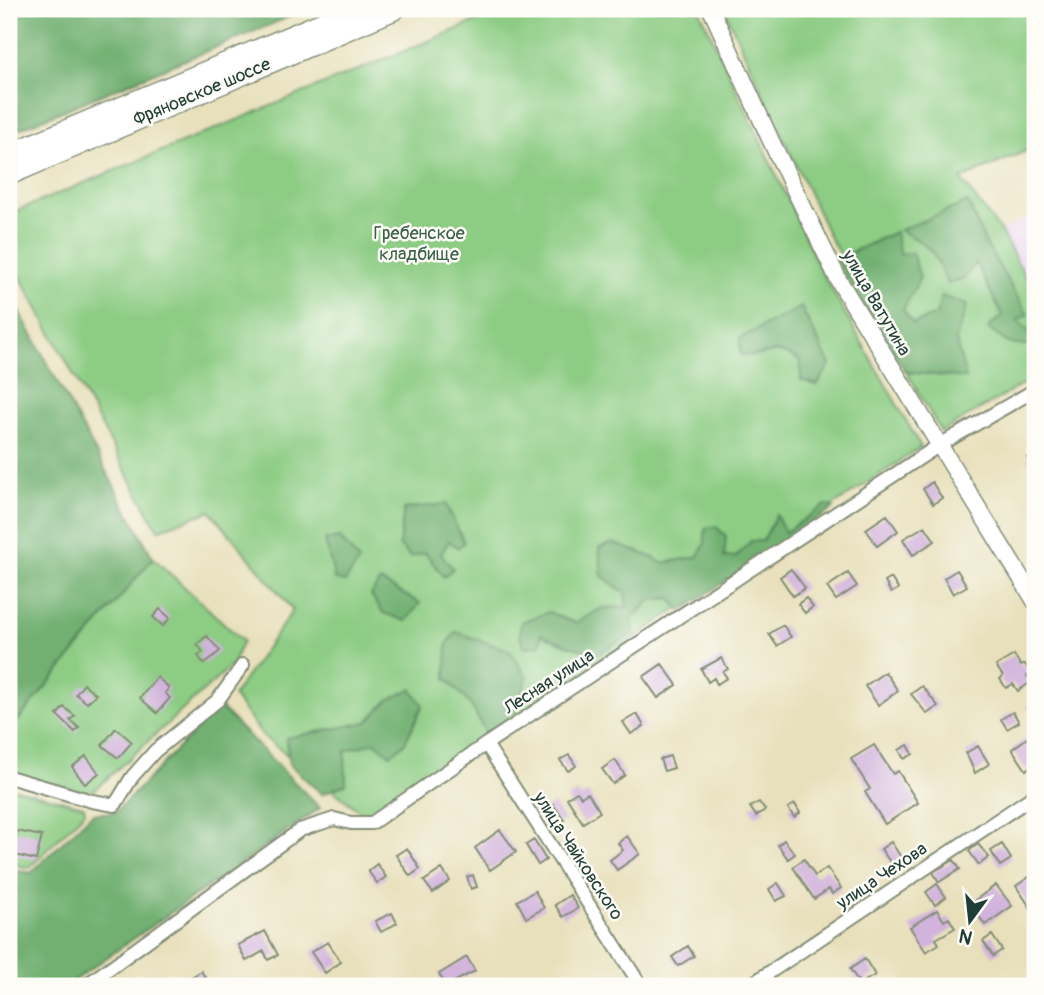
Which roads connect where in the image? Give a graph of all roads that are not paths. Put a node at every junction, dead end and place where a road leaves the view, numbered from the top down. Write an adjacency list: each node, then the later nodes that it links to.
1 (356, 9): 4 (main road, Фряновское шоссе)
2 (394, 9): 5 (main road, Фряновское шоссе)
3 (710, 9): 7 (street, улица Ватутина)
4 (9, 155)
5 (9, 174)
6 (1035, 390): 7 (street, Лесная улица)
7 (938, 446): 8 (street, улица Ватутина); 10 (street, Лесная улица)
8 (1035, 601)
9 (243, 665): 11 (street)
10 (486, 744): 13 (street, Лесная улица); 14 (street, улица Чайковского)
11 (9, 777)
12 (1035, 795): 15 (street, улица Чехова)
13 (85, 986)
14 (641, 986)
15 (749, 986)

